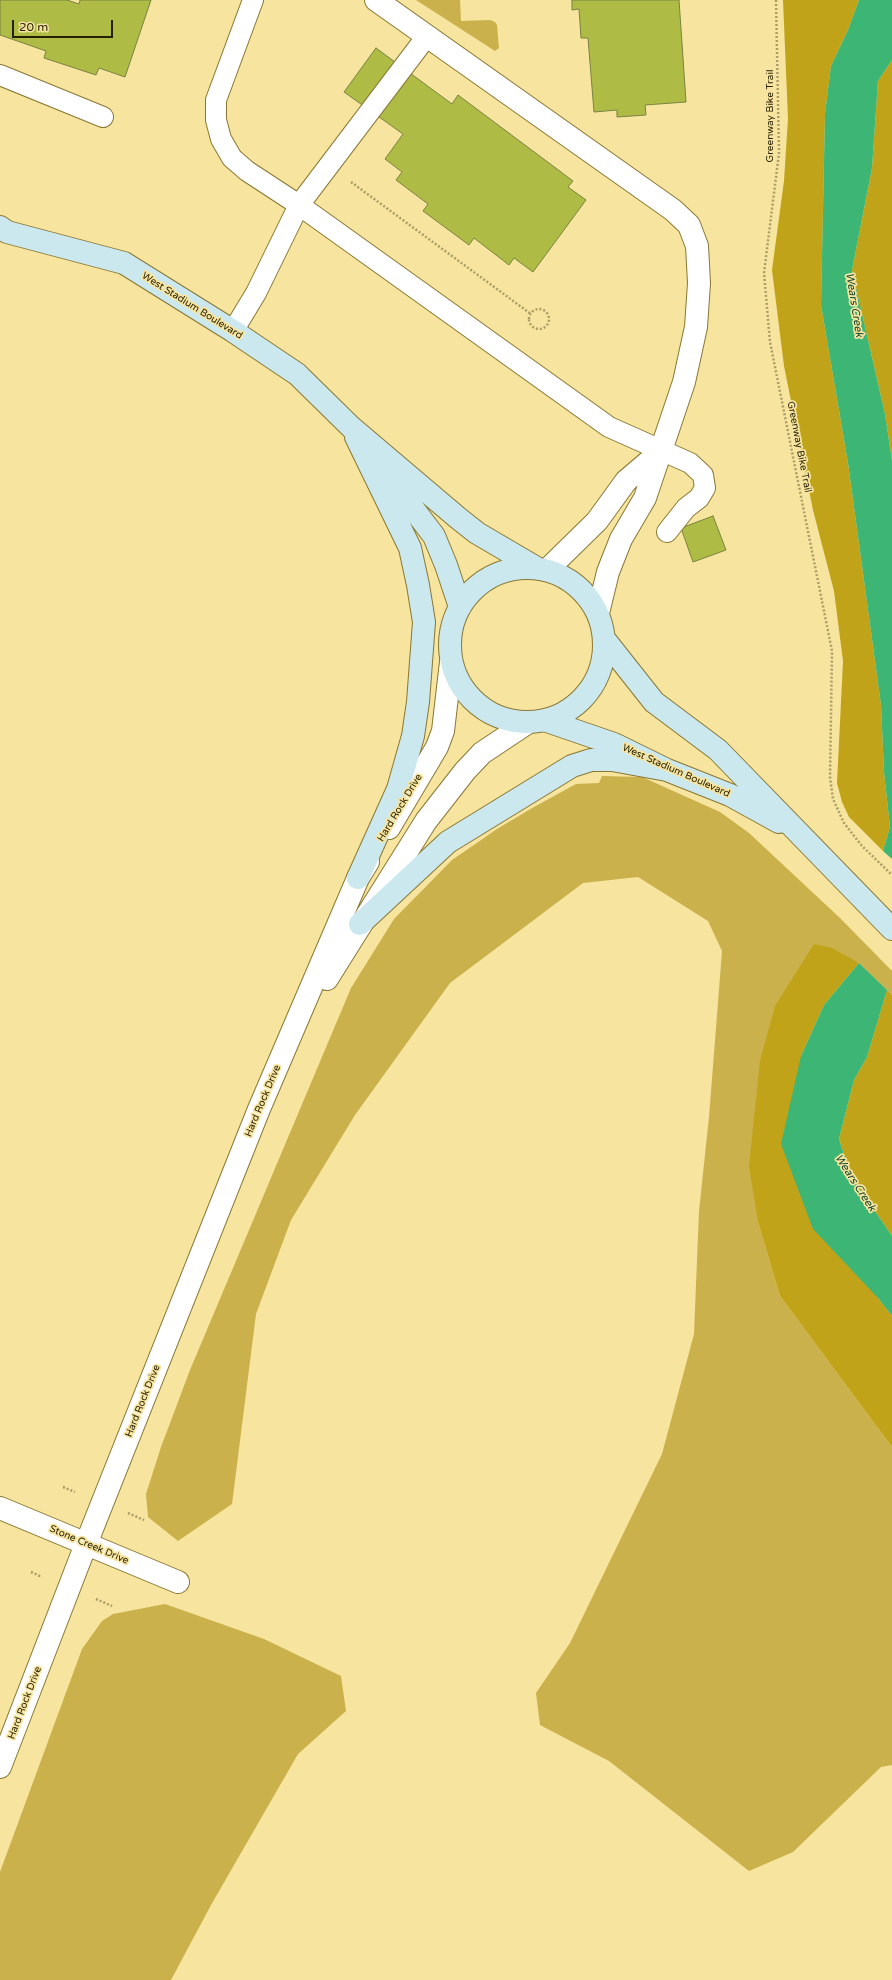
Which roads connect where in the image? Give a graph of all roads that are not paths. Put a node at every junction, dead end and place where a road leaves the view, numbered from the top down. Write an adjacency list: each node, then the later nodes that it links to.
1 (253, 0): 6 (lane)
2 (376, 0): 3 (street)
3 (427, 36): 6 (lane); 10 (street)
4 (0, 75): 5 (lane)
5 (103, 117)
6 (299, 205): 8 (lane); 10 (lane)
7 (2, 230): 8 (main road, West Stadium Boulevard)
8 (233, 331): 9 (main road, West Stadium Boulevard)
9 (352, 428): 12 (main road, West Stadium Boulevard); 13 (main road, West Stadium Boulevard); 20 (main road)
10 (660, 452): 11 (lane); 12 (street); 14 (street)
11 (667, 532)
12 (541, 569): 13 (main road, West Stadium Boulevard); 14 (main road, West Stadium Boulevard)
13 (460, 607): 16 (main road, West Stadium Boulevard)
14 (598, 613): 15 (main road, West Stadium Boulevard)
15 (605, 640): 17 (main road); 19 (main road, West Stadium Boulevard)
16 (451, 662): 17 (main road, West Stadium Boulevard); 20 (street, Hard Rock Drive)
17 (537, 722): 18 (main road, West Stadium Boulevard); 21 (street, Hard Rock Drive)
18 (667, 770): 19 (main road, West Stadium Boulevard); 21 (main road)
19 (799, 834): 22 (main road, West Stadium Boulevard)
20 (358, 878): 23 (street, Hard Rock Drive)
21 (360, 924): 23 (street, Hard Rock Drive)
22 (892, 929)
23 (291, 1038): 25 (street, Hard Rock Drive)
24 (0, 1508): 25 (street, Stone Creek Drive)
25 (86, 1544): 26 (street, Stone Creek Drive); 27 (street, Hard Rock Drive)
26 (178, 1582)
27 (0, 1767)

